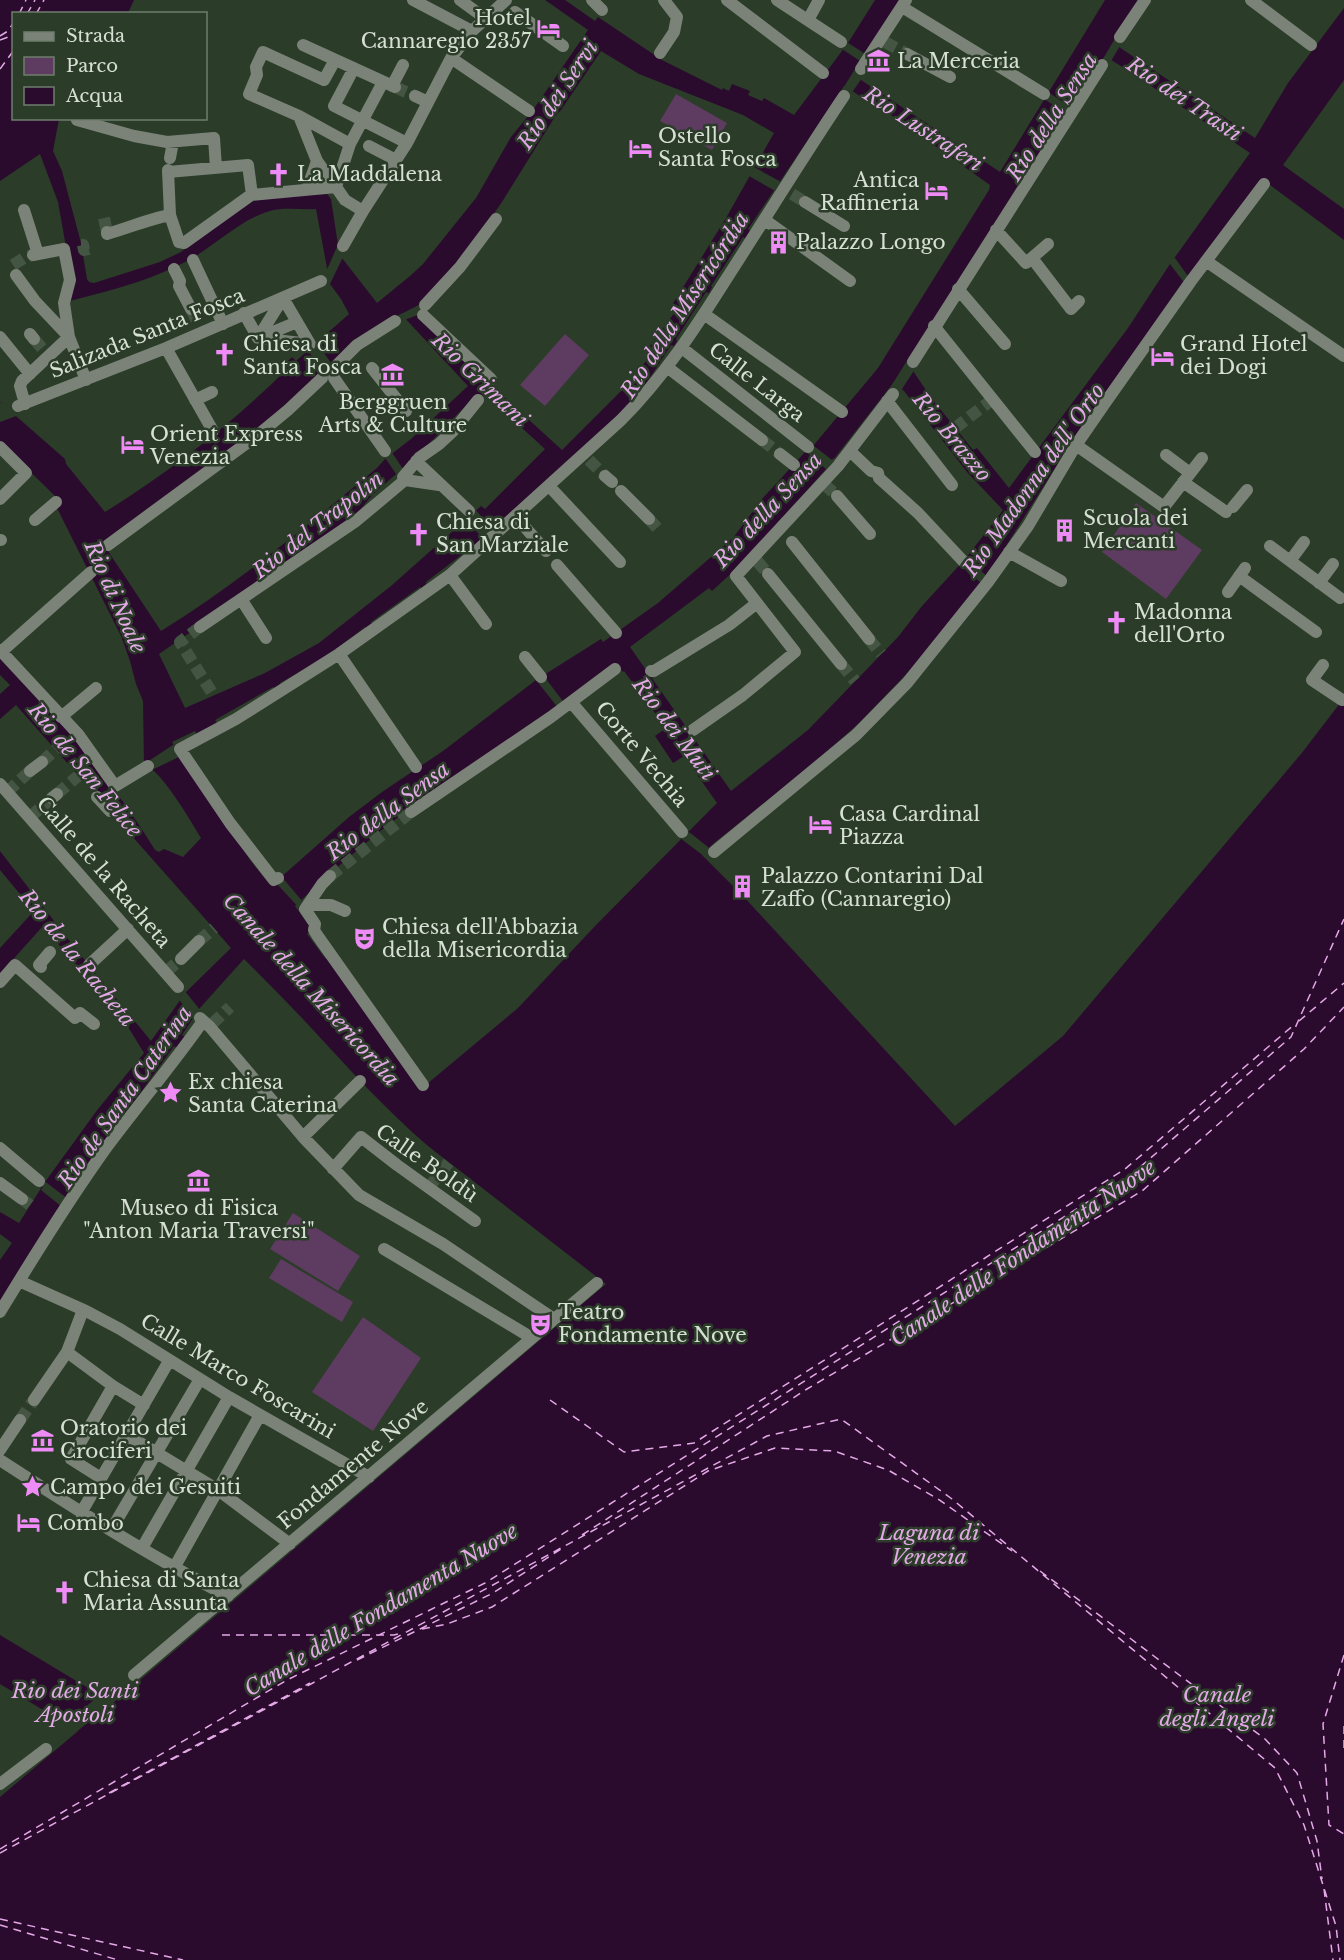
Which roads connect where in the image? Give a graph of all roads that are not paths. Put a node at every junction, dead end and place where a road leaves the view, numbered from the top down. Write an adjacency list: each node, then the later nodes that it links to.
1 (413, 0): 15 (street)
2 (459, 0): 13 (street)
3 (591, 0): 12 (street)
4 (664, 0): 21 (street)
5 (727, 0): 29 (street)
6 (777, 0): 14 (street)
7 (819, 0): 14 (street)
8 (1145, 0): 16 (street)
9 (1251, 0): 19 (street)
10 (904, 4): 25 (street); 32 (street)
11 (508, 5): 13 (street); 20 (street)
12 (602, 10)
13 (486, 19): 15 (street)
14 (808, 20): 17 (street)
15 (472, 31): 23 (street)
16 (1120, 37)
17 (841, 42)
18 (303, 45): 24 (street)
19 (1311, 45)
20 (562, 46)
21 (660, 53)
22 (908, 54): 30 (street)
23 (451, 58): 35 (street); 36 (street)
24 (335, 60): 28 (street); 37 (street)
25 (865, 63)
26 (403, 65): 31 (street)
27 (1102, 65): 58 (street)
28 (354, 68): 31 (street); 39 (street)
29 (824, 73)
30 (950, 77)
31 (390, 85): 39 (street)
32 (1044, 94)
33 (415, 96): 35 (street)
34 (844, 96): 56 (street)
35 (428, 102): 41 (street)
36 (529, 111)
37 (299, 116): 42 (street); 44 (street)
38 (77, 120): 40 (street)
39 (362, 121): 41 (street); 42 (street)
40 (173, 142): 45 (street); 46 (street)
41 (407, 142): 43 (street)
42 (357, 143): 43 (street); 48 (street)
43 (396, 160): 53 (street)
44 (317, 162): 48 (street); 49 (street)
45 (169, 167): 46 (street); 54 (street)
46 (216, 168): 50 (street)
47 (1264, 184): 64 (street)
48 (336, 187): 49 (street); 53 (street)
49 (299, 191): 50 (street)
50 (252, 195): 54 (street)
51 (805, 202): 57 (street)
52 (24, 210): 80 (street)
53 (363, 211): 61 (street)
54 (170, 215): 59 (street)
55 (496, 219): 91 (street)
56 (765, 220): 68 (street); 74 (street)
57 (844, 226)
58 (996, 230): 62 (street); 69 (street)
59 (107, 233)
60 (1048, 244): 62 (street)
61 (343, 246)
62 (1032, 258): 71 (street)
63 (193, 260): 77 (street)
64 (1206, 261): 85 (street); 100 (street)
65 (174, 269): 72 (street)
66 (16, 275): 80 (street)
67 (321, 281): 70 (street, Salizada Santa Fosca)
68 (850, 281)
69 (958, 289): 78 (street); 82 (street)
70 (284, 301): 73 (street, Salizada Santa Fosca); 76 (street); 81 (street)
71 (1079, 301)
72 (191, 309)
73 (244, 313): 77 (street, Salizada Santa Fosca); 81 (street)
74 (704, 314): 84 (street); 97 (street)
75 (395, 321): 87 (street)
76 (297, 322): 81 (street); 81 (street)
77 (223, 324): 83 (street, Salizada Santa Fosca)
78 (934, 326): 86 (street); 105 (street)
79 (0, 336): 90 (street)
80 (69, 337): 90 (street); 92 (street)
81 (256, 339)
82 (1005, 344)
83 (166, 348): 92 (street, Salizada Santa Fosca); 94 (street)
84 (682, 348): 88 (street); 102 (street, Calle Larga)
85 (1344, 356)
86 (913, 362)
87 (337, 365)
88 (667, 367): 99 (street); 115 (street)
89 (372, 368): 96 (street)
90 (26, 377): 92 (street, Salizada Santa Fosca)
91 (491, 379)
92 (86, 380)
93 (212, 392): 94 (street)
94 (195, 400): 98 (street)
95 (478, 400): 109 (street)
96 (406, 411)
97 (842, 412)
98 (213, 431)
99 (762, 440)
100 (1076, 445): 112 (street); 131 (street)
101 (0, 447): 119 (street)
102 (808, 447)
103 (385, 451): 128 (street)
104 (851, 452): 114 (street); 132 (street); 145 (street)
105 (1035, 452)
106 (780, 454): 110 (street)
107 (1166, 455): 112 (street)
108 (1202, 458): 112 (street)
109 (417, 460): 111 (street); 113 (street)
110 (794, 465)
111 (403, 477): 113 (street); 144 (street)
112 (1186, 478): 116 (street)
113 (439, 485): 121 (street)
114 (952, 485)
115 (549, 486): 122 (street); 134 (street)
116 (1246, 489)
117 (621, 491): 123 (street)
118 (837, 495): 125 (street)
119 (0, 499)
120 (56, 502): 124 (street)
121 (469, 512)
122 (516, 517): 130 (street); 139 (street)
123 (648, 519)
124 (35, 520)
125 (870, 534)
126 (792, 542): 151 (street)
127 (1304, 542): 133 (street)
128 (108, 545)
129 (1270, 546): 133 (street)
130 (546, 551)
131 (1009, 552): 140 (street); 174 (street)
132 (963, 561)
133 (1290, 561): 141 (street)
134 (620, 562)
135 (1333, 564): 141 (street)
136 (558, 565): 149 (street)
137 (91, 572): 152 (street)
138 (768, 574): 155 (street)
139 (450, 575): 146 (street); 153 (street)
140 (1061, 581)
141 (1319, 583): 143 (street)
142 (1228, 591): 148 (street)
143 (1340, 598)
144 (241, 599): 147 (street); 150 (street)
145 (757, 603): 158 (street); 164 (street)
146 (486, 624)
147 (200, 627)
148 (1316, 632)
149 (616, 633)
150 (266, 638)
151 (869, 639)
152 (1, 651): 163 (street)
153 (339, 654): 167 (street); 176 (street)
154 (525, 657): 159 (street)
155 (841, 664)
156 (1323, 665): 161 (street)
157 (615, 669): 162 (street)
158 (651, 670)
159 (540, 677)
160 (96, 688): 163 (street)
161 (1342, 700)
162 (571, 702): 172 (street); 173 (street, Corte Vechia)
163 (61, 717): 166 (street)
164 (693, 730)
165 (42, 762): 168 (street)
166 (148, 766)
167 (416, 767)
168 (30, 771)
169 (0, 784): 179 (street, Calle de la Racheta)
170 (97, 797): 171 (street)
171 (110, 811)
172 (411, 812)
173 (682, 832)
174 (714, 852)
175 (330, 876): 177 (street)
176 (278, 878)
177 (309, 905): 178 (street); 189 (street)
178 (345, 911)
179 (128, 929): 183 (street); 186 (street, Calle de la Racheta)
180 (200, 941): 182 (street)
181 (50, 952): 184 (street)
182 (181, 959)
183 (89, 964)
184 (41, 967)
185 (0, 982): 187 (street)
186 (178, 987)
187 (94, 1024)
188 (360, 1081): 190 (street)
189 (423, 1085)
190 (303, 1137): 192 (street); 198 (street)
191 (0, 1148): 193 (street)
192 (333, 1169): 196 (street, Calle Boldù); 202 (street)
193 (39, 1181)
194 (0, 1183): 195 (street)
195 (22, 1199)
196 (475, 1221)
197 (384, 1249): 203 (street)
198 (19, 1281): 200 (street, Calle Marco Foscarini); 201 (street)
199 (597, 1283): 202 (street, Fondamente Nove)
200 (85, 1310): 204 (street); 205 (street, Calle Marco Foscarini)
201 (0, 1312)
202 (554, 1319): 203 (street, Fondamente Nove)
203 (532, 1338): 218 (street, Fondamente Nove)
204 (67, 1352): 207 (street); 209 (street)
205 (169, 1361): 206 (street, Calle Marco Foscarini); 210 (street)
206 (200, 1379): 208 (street, Calle Marco Foscarini); 215 (street)
207 (113, 1386): 210 (street); 219 (street)
208 (230, 1397): 211 (street, Calle Marco Foscarini); 217 (street)
209 (34, 1400)
210 (144, 1405): 213 (street)
211 (260, 1415): 218 (street, Calle Marco Foscarini); 220 (street)
212 (20, 1420): 214 (street)
213 (127, 1435): 215 (street); 219 (street)
214 (0, 1449)
215 (156, 1452): 217 (street); 222 (street)
216 (0, 1460): 221 (street)
217 (187, 1472): 220 (street); 224 (street)
218 (369, 1477): 223 (street, Fondamente Nove)
219 (99, 1482): 221 (street)
220 (218, 1490): 223 (street); 225 (street)
221 (81, 1513): 222 (street)
222 (111, 1530): 224 (street)
223 (290, 1544): 226 (street, Fondamente Nove)
224 (139, 1546): 225 (street)
225 (174, 1568): 226 (street)
226 (228, 1596): 227 (street, Fondamente Nove)
227 (134, 1675)
228 (46, 1749): 229 (street)
229 (0, 1784)

